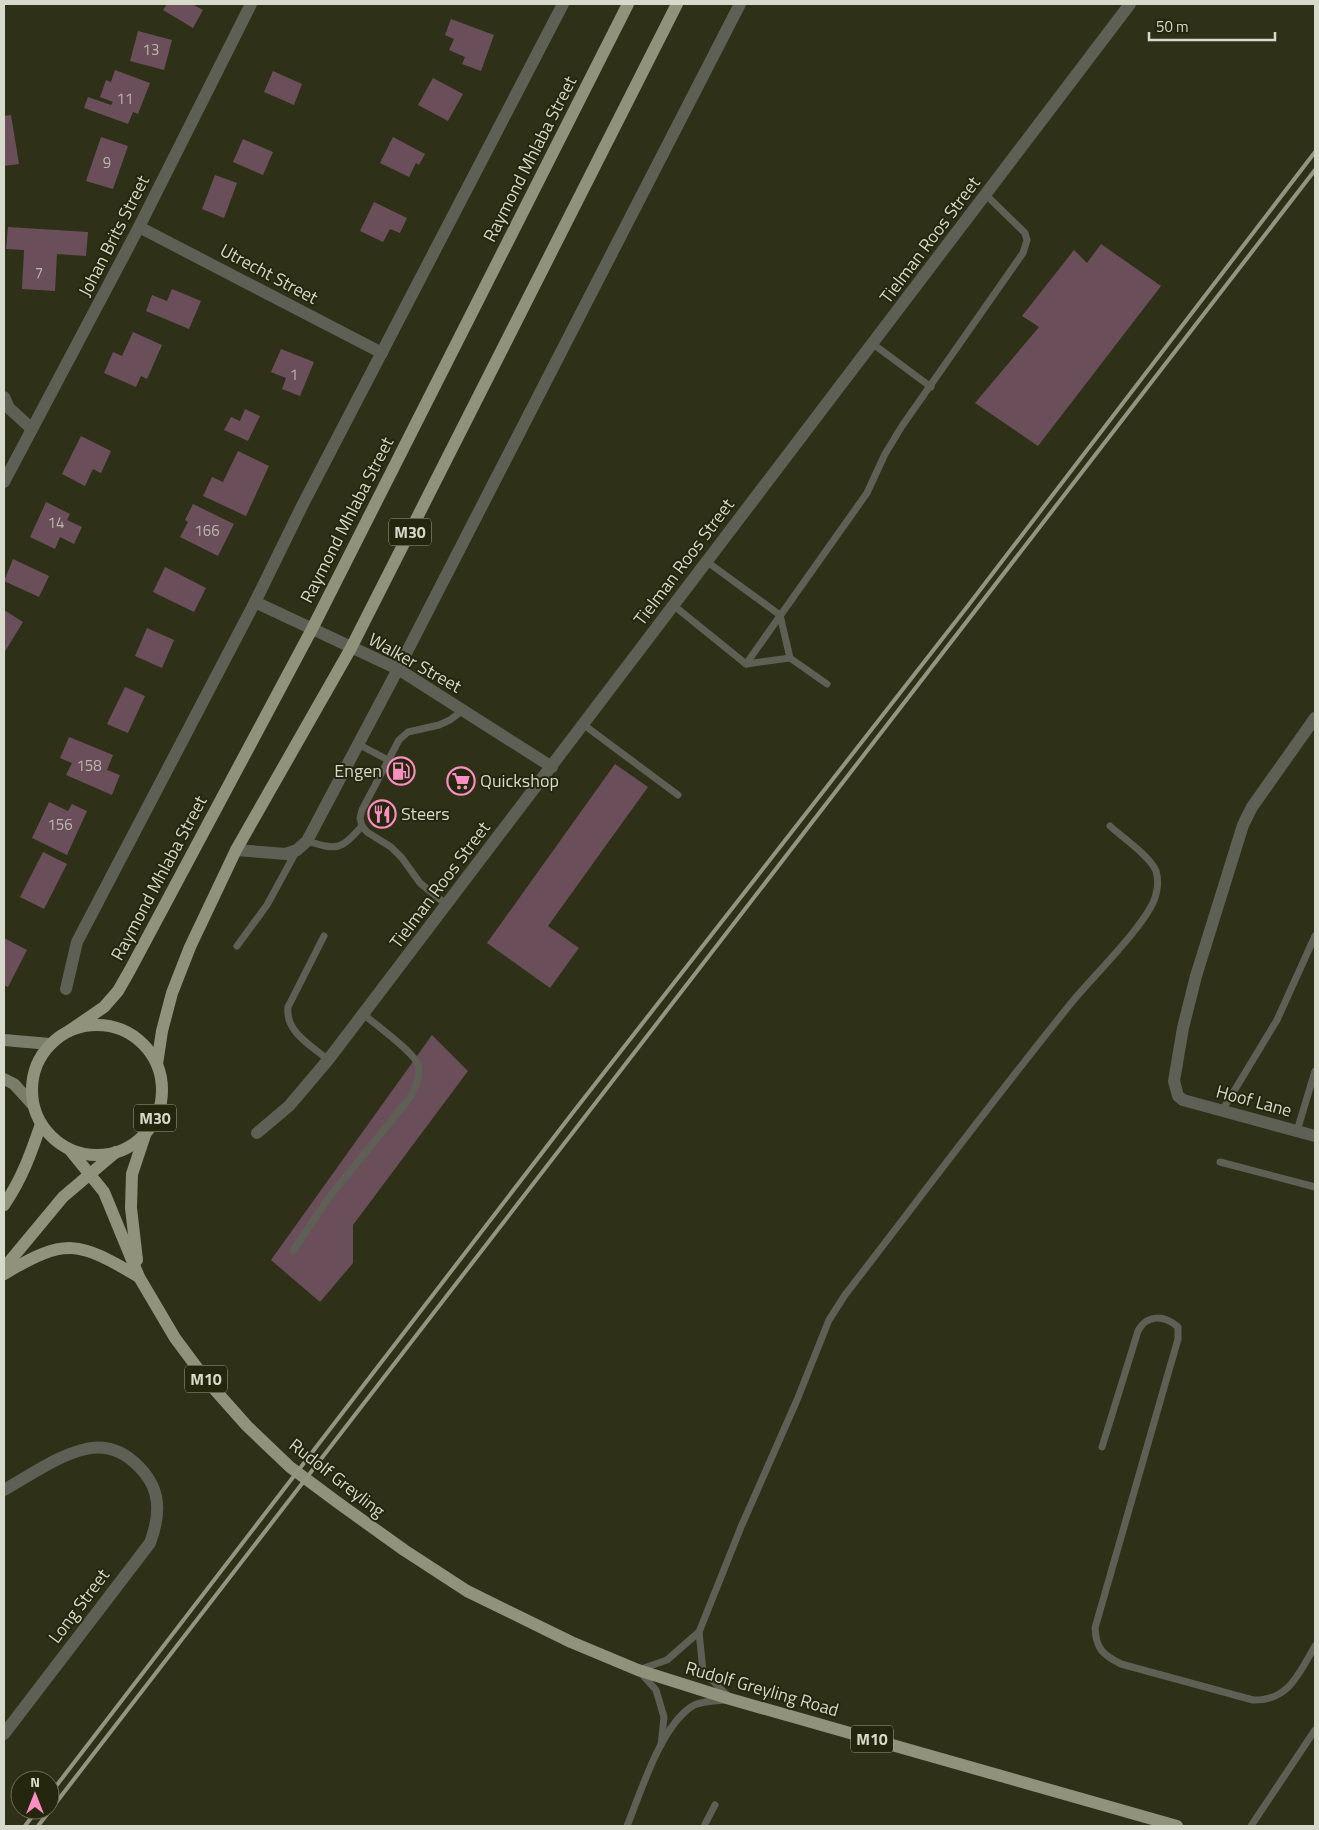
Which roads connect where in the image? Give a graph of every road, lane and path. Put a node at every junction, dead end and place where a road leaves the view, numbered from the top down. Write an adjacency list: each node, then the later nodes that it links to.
1 (251, 4): 8 (street, Johan Brits Street)
2 (562, 4): 10 (street)
3 (628, 4): 19 (main road, Raymond Mhlaba Street / M30)
4 (677, 4): 20 (main road, Raymond Mhlaba Street / M30)
5 (740, 4): 23 (street)
6 (1130, 4): 7 (street, Tielman Roos Street)
7 (986, 195): 9 (street, Tielman Roos Street); 11 (lane)
8 (139, 227): 10 (street, Utrecht Street); 13 (street, Johan Brits Street)
9 (873, 344): 11 (lane); 15 (street, Tielman Roos Street)
10 (382, 353): 16 (street)
11 (931, 387): 18 (lane)
12 (4, 397): 13 (street)
13 (32, 429): 14 (street, Johan Brits Street)
14 (4, 482)
15 (706, 561): 17 (street, Tielman Roos Street); 18 (lane)
16 (255, 602): 19 (street, Walker Street); 40 (street)
17 (673, 605): 22 (lane); 27 (street, Tielman Roos Street)
18 (780, 614): 21 (lane); 22 (lane)
19 (312, 629): 20 (street, Walker Street); 42 (main road, Raymond Mhlaba Street / M30)
20 (351, 648): 23 (street, Walker Street); 35 (main road, Raymond Mhlaba Street / M30)
21 (790, 658): 22 (lane); 24 (lane)
22 (746, 664)
23 (398, 669): 25 (street, Walker Street); 28 (street)
24 (828, 684)
25 (464, 710): 29 (lane); 30 (street, Walker Street)
26 (1315, 718): 51 (street, Hoof Lane)
27 (584, 725): 30 (street, Tielman Roos Street); 31 (lane)
28 (358, 744): 29 (lane); 34 (street)
29 (388, 760): 32 (lane)
30 (552, 767): 36 (street, Tielman Roos Street)
31 (678, 795)
32 (362, 826): 34 (lane); 36 (lane)
33 (1110, 826): 69 (lane)
34 (302, 846): 35 (street); 39 (lane)
35 (236, 850): 46 (main road, Raymond Mhlaba Street / M30)
36 (447, 906): 41 (street, Tielman Roos Street)
37 (324, 936): 45 (lane)
38 (1315, 936): 51 (lane)
39 (237, 946)
40 (66, 989)
41 (364, 1014): 45 (street, Tielman Roos Street); 63 (lane)
42 (69, 1031): 44 (main road, Raymond Mhlaba Street / M30); 46 (main road, Raymond Mhlaba Street / M30)
43 (4, 1040): 44 (street)
44 (50, 1044): 50 (main road, Raymond Mhlaba Street / M30)
45 (328, 1060): 55 (street, Tielman Roos Street)
46 (157, 1064): 54 (main road, Raymond Mhlaba Street / M30)
47 (1315, 1071): 49 (lane)
48 (4, 1079): 50 (street)
49 (1313, 1086): 53 (lane)
50 (33, 1105): 52 (main road, Raymond Mhlaba Street / M30)
51 (1222, 1111): 53 (street, Hoof Lane)
52 (41, 1124): 57 (main road, Raymond Mhlaba Street / M30); 62 (main road)
53 (1297, 1131): 56 (street, Hoof Lane)
54 (146, 1133): 58 (main road, Raymond Mhlaba Street / M30); 66 (main road, Rudolf Greyling / M10)
55 (257, 1133)
56 (1315, 1136)
57 (70, 1150): 58 (main road, Raymond Mhlaba Street / M30); 60 (main road, Rudolf Greyling / M10)
58 (116, 1152): 60 (main road, Raymond Mhlaba Street / M30)
59 (1220, 1162): 61 (lane)
60 (90, 1174): 64 (main road, Raymond Mhlaba Street / M30); 66 (main road, Rudolf Greyling / M10)
61 (1315, 1187)
62 (4, 1204)
63 (293, 1251)
64 (4, 1268)
65 (4, 1274): 66 (main road)
66 (139, 1277): 70 (main road, Rudolf Greyling / M10)
67 (1102, 1448): 71 (lane)
68 (4, 1490): 75 (street, Long Street)
69 (698, 1632): 72 (lane); 73 (lane)
70 (571, 1642): 72 (main road, Rudolf Greyling Road / M10)
71 (1315, 1646)
72 (638, 1670): 73 (main road, Rudolf Greyling Road / M10); 76 (lane)
73 (730, 1699): 76 (lane); 80 (main road, Rudolf Greyling Road / M10)
74 (1315, 1730): 81 (lane)
75 (4, 1734)
76 (660, 1745): 78 (lane)
77 (715, 1804): 79 (lane)
78 (627, 1826)
79 (704, 1826)
80 (1177, 1826)
81 (1251, 1826)

